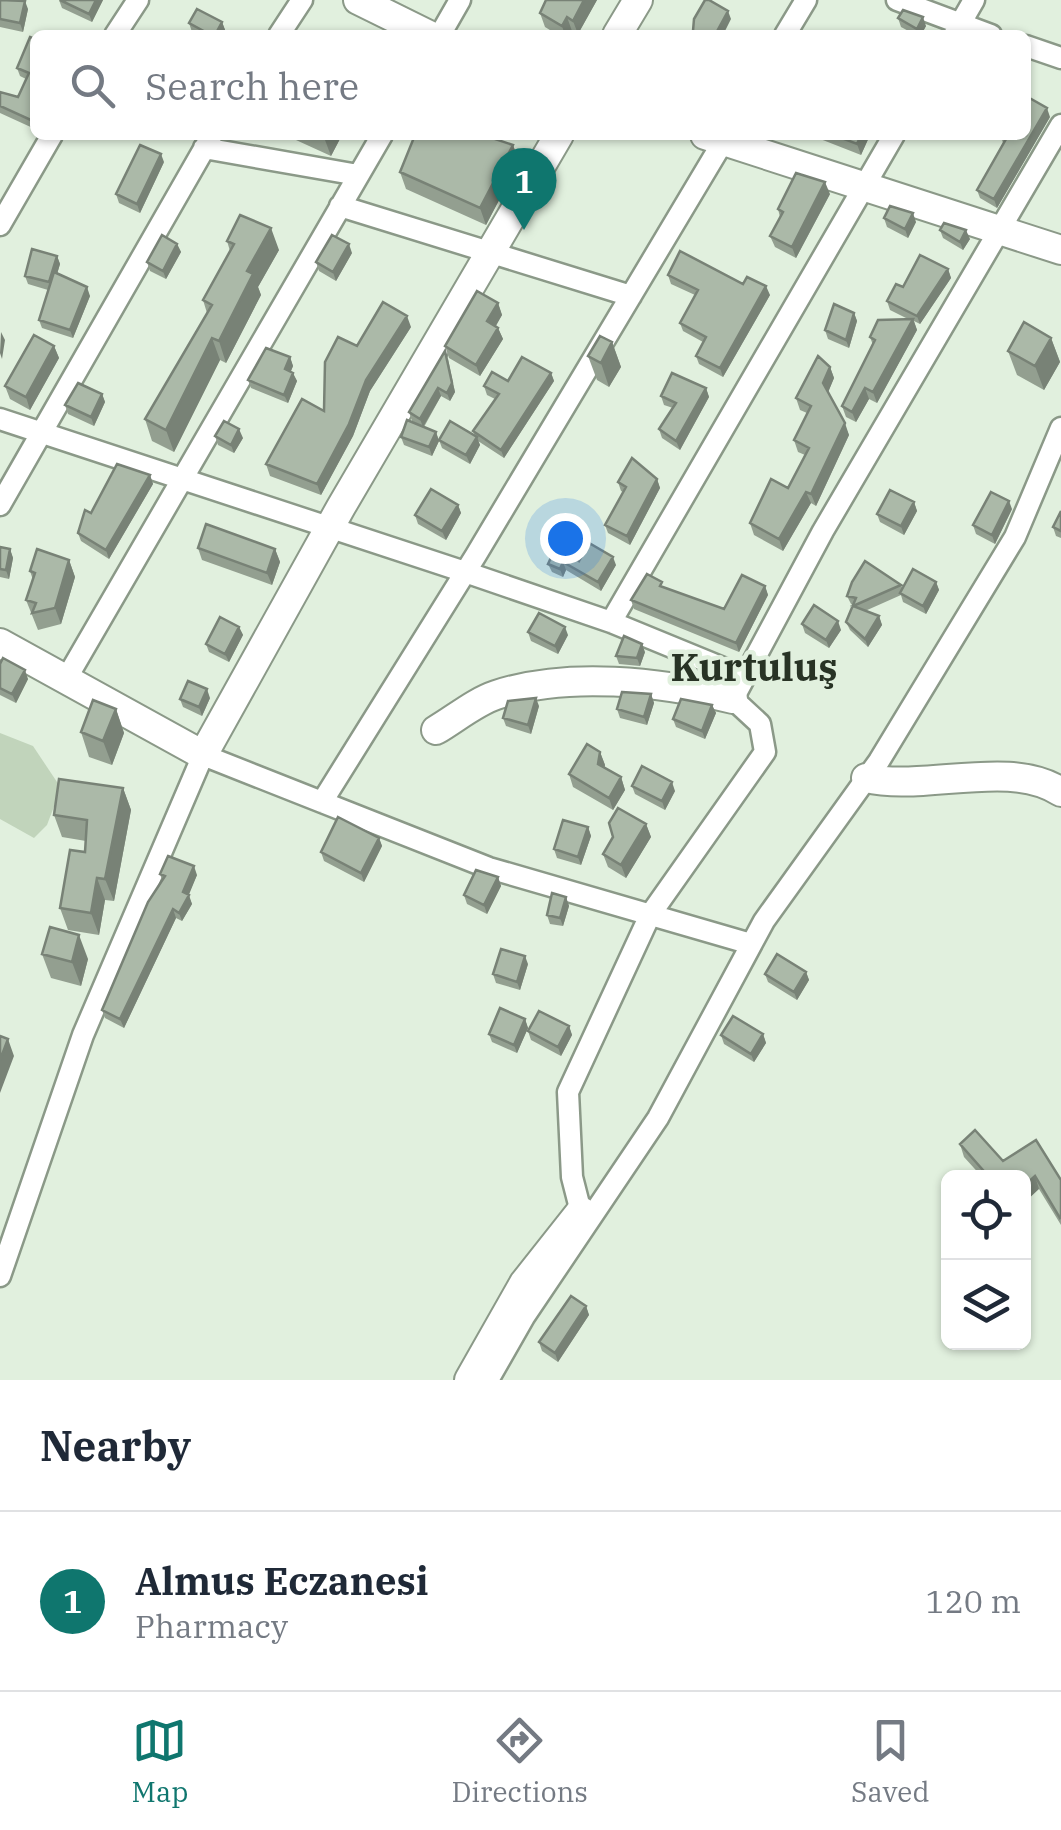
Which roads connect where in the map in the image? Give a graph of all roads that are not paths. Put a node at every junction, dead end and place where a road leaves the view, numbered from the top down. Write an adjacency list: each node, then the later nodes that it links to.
1 (138, 0): 9 (street)
2 (302, 0): 10 (street)
3 (358, 0): 11 (street)
4 (460, 0): 12 (street)
5 (638, 0): 13 (street)
6 (806, 0): 14 (street)
7 (897, 0): 15 (street)
8 (974, 0): 15 (street)
9 (119, 30)
10 (282, 30)
11 (420, 30)
12 (443, 30)
13 (620, 30)
14 (788, 30)
15 (956, 30)
16 (1031, 48): 17 (street)
17 (1061, 58)
18 (1061, 125): 30 (street)
19 (49, 140): 29 (street)
20 (379, 140): 26 (street)
21 (556, 140): 32 (street)
22 (716, 140): 33 (street)
23 (727, 140): 27 (street)
24 (891, 140): 27 (street)
25 (208, 141): 26 (street); 36 (street)
26 (358, 176): 28 (street)
27 (864, 187): 30 (street); 41 (street)
28 (340, 206): 32 (street); 37 (street)
29 (0, 226)
30 (1000, 230): 31 (street); 44 (street)
31 (1061, 250)
32 (489, 254): 33 (street); 39 (street)
33 (631, 296): 40 (street)
34 (0, 419): 36 (street)
35 (1061, 428): 47 (street)
36 (40, 430): 37 (street); 38 (street)
37 (182, 478): 39 (street); 43 (street)
38 (0, 505)
39 (329, 529): 40 (street); 46 (street)
40 (465, 572): 41 (street); 49 (street)
41 (611, 622): 44 (street)
42 (0, 643): 43 (street)
43 (65, 681): 46 (street)
44 (739, 688): 45 (street); 50 (street)
45 (436, 730)
46 (202, 755): 49 (street); 53 (street)
47 (866, 778): 48 (street); 51 (street)
48 (1061, 792)
49 (322, 802): 50 (street)
50 (650, 915): 51 (street); 52 (street)
51 (752, 944): 52 (street)
52 (582, 1219): 54 (street); 55 (street)
53 (0, 1276)
54 (470, 1380)
55 (488, 1380)

